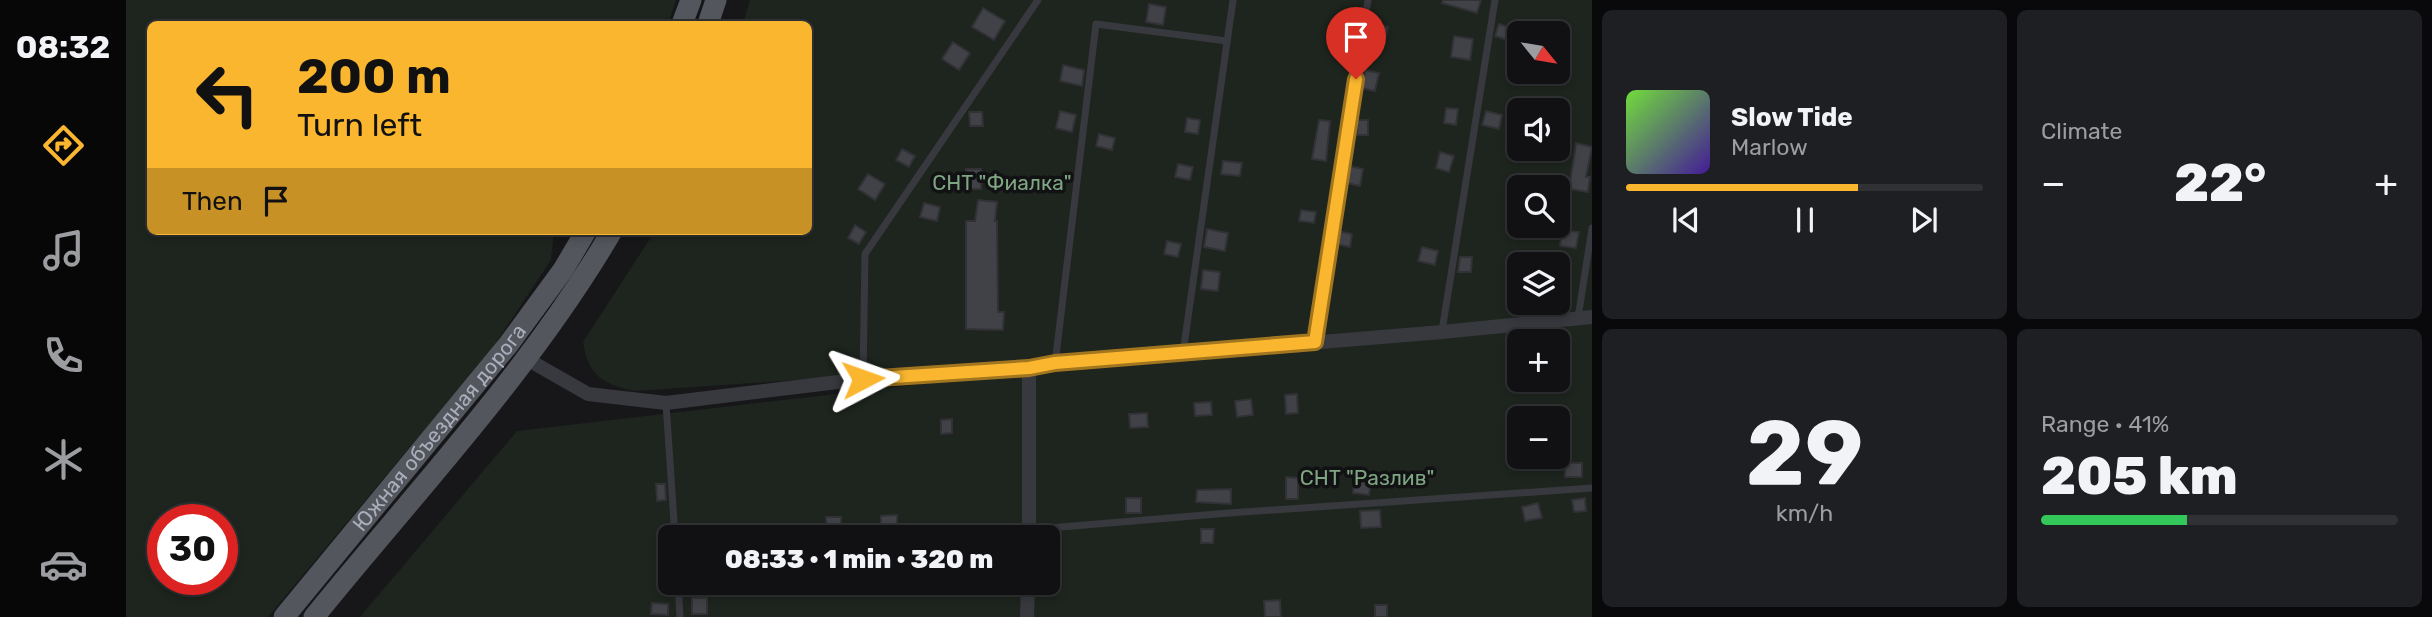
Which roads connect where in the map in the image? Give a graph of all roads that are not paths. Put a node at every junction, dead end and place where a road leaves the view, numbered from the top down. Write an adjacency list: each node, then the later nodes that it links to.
1 (691, 0): 7 (main road)
2 (716, 0): 8 (main road)
3 (1038, 0): 22 (lane)
4 (1233, 0): 9 (lane)
5 (1368, 0): 17 (lane)
6 (1495, 0): 15 (lane)
7 (683, 21)
8 (709, 21)
9 (1227, 41): 19 (lane); 20 (lane)
10 (1592, 229): 13 (lane)
11 (584, 235): 14 (main road, Южная объездная дорога)
12 (610, 235): 16 (main road, Южная объездная дорога)
13 (1585, 317): 15 (street)
14 (521, 327): 16 (main road); 18 (main road, Южная объездная дорога)
15 (1442, 332): 17 (street)
16 (539, 340): 18 (main road, Южная объездная дорога)
17 (1315, 342): 19 (street)
18 (517, 351): 23 (street); 30 (main road, Южная объездная дорога); 31 (main road, Южная объездная дорога)
19 (1182, 354): 20 (street)
20 (1055, 363): 21 (street)
21 (1029, 368): 22 (street); 26 (street)
22 (863, 379): 23 (street)
23 (666, 403): 25 (lane)
24 (1592, 488): 27 (lane)
25 (674, 525)
26 (1029, 525)
27 (1060, 531)
28 (679, 595): 32 (lane)
29 (1028, 595): 33 (street)
30 (284, 617)
31 (314, 617)
32 (680, 617)
33 (1027, 617)

